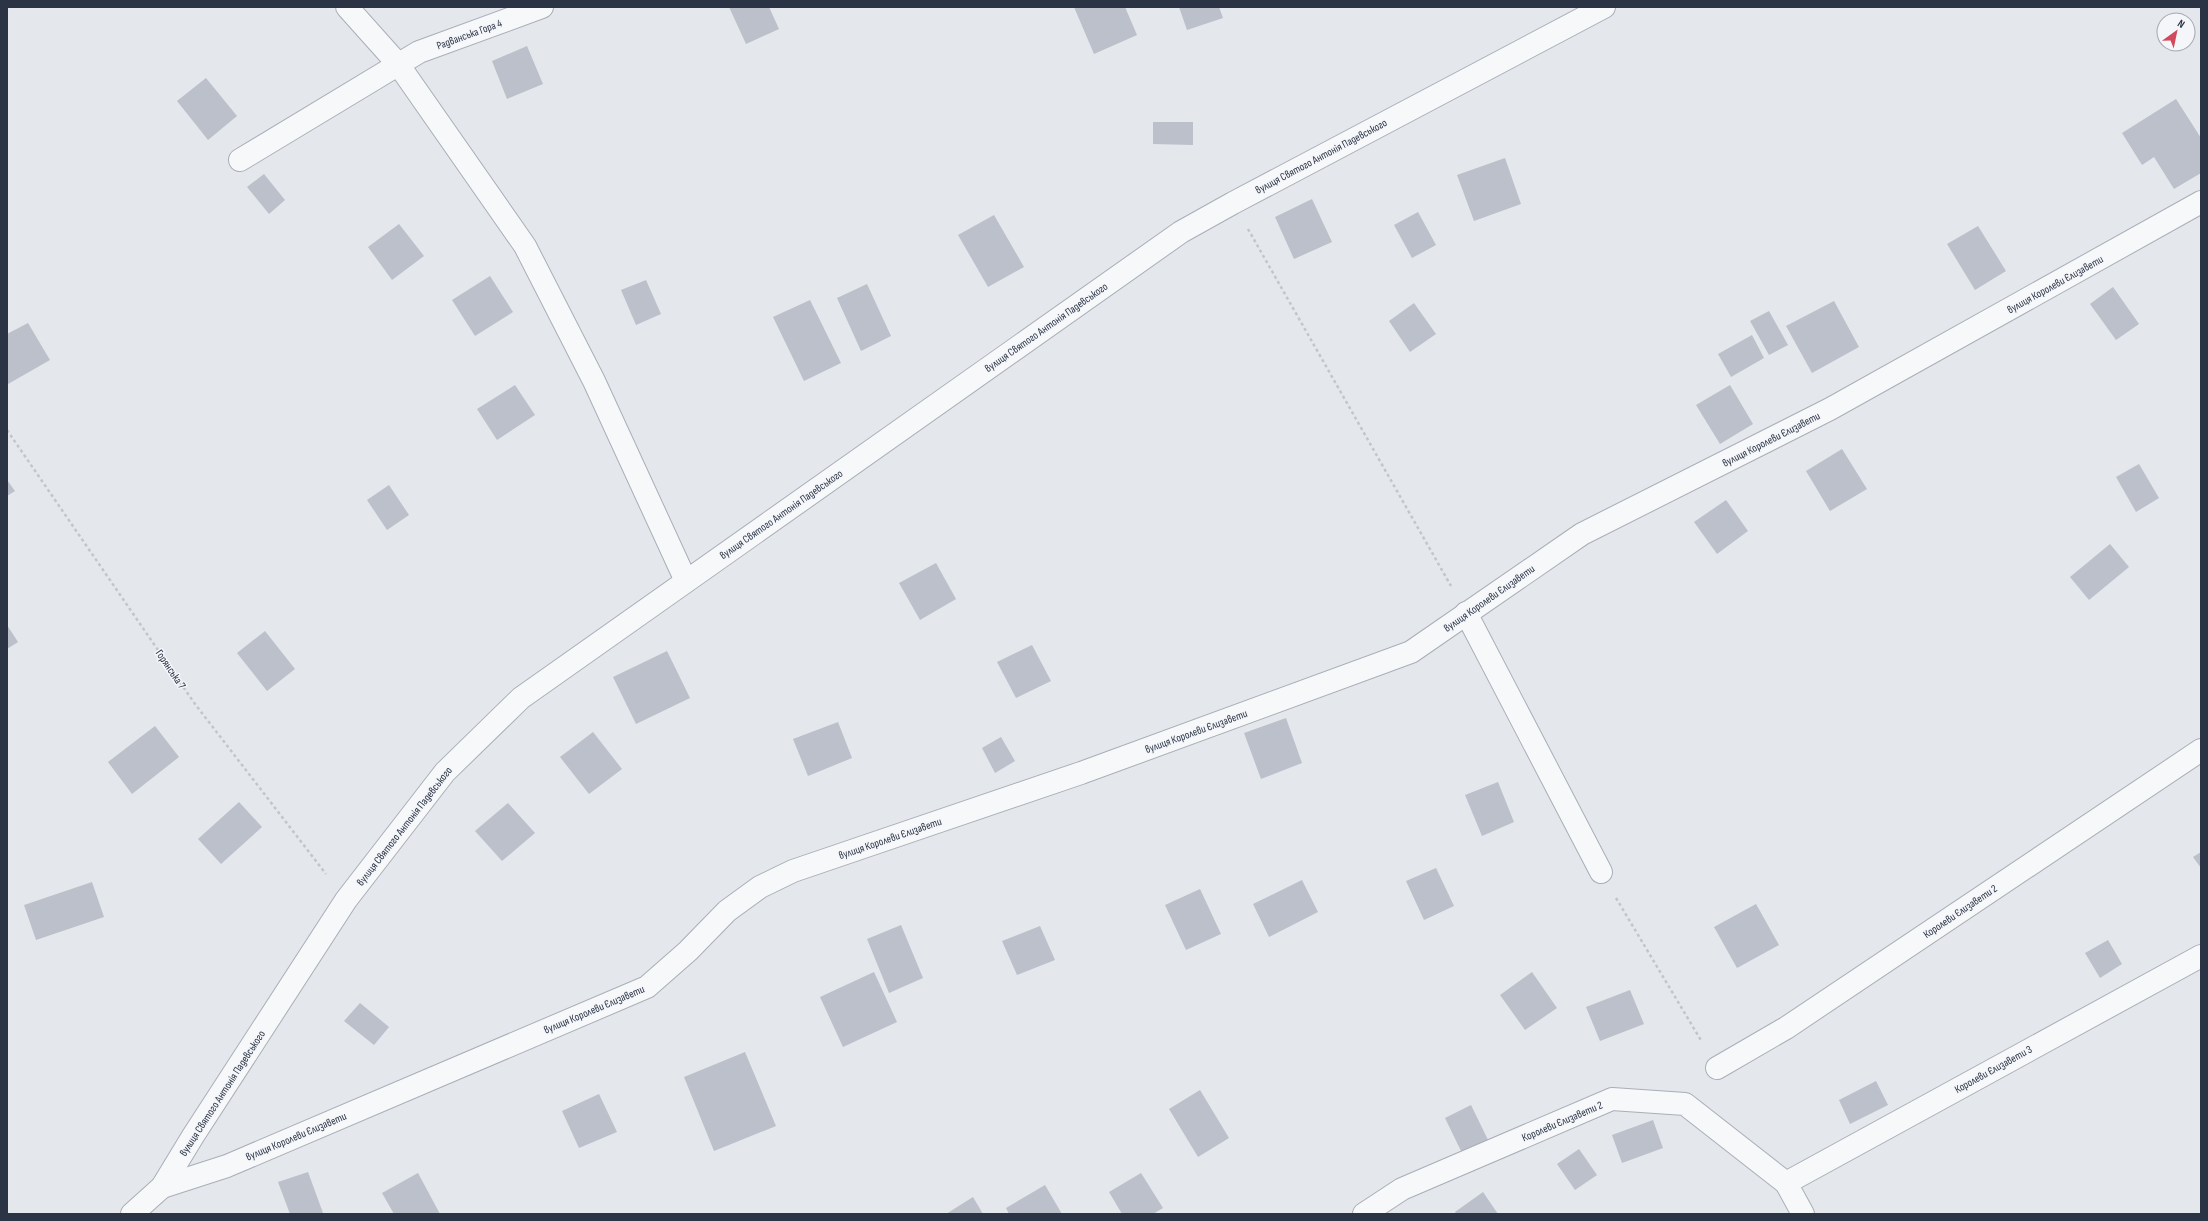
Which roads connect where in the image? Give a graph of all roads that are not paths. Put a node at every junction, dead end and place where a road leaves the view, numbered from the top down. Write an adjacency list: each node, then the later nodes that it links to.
1 (347, 7): 4 (street)
2 (542, 7): 4 (street, Радванська Гора 4)
3 (1604, 7): 7 (street, вулиця Святого Антонія Падевського)
4 (398, 64): 5 (street, Радванська Гора 4); 7 (street)
5 (240, 160)
6 (2201, 202): 8 (street, вулиця Королеви Єлизавети)
7 (686, 581): 14 (street, вулиця Святого Антонія Падевського)
8 (1466, 613): 10 (street); 14 (street, вулиця Королеви Єлизавети)
9 (2201, 750): 12 (street, Королеви Єлизавети 2)
10 (1601, 872)
11 (2201, 956): 13 (street, Королеви Єлизавети 3)
12 (1718, 1068)
13 (1786, 1183): 16 (street, Королеви Єлизавети 2); 17 (street, Королеви Єлизавети 2)
14 (162, 1187): 15 (street, вулиця Святого Антонія Падевського)
15 (132, 1214)
16 (1364, 1214)
17 (1803, 1214)

